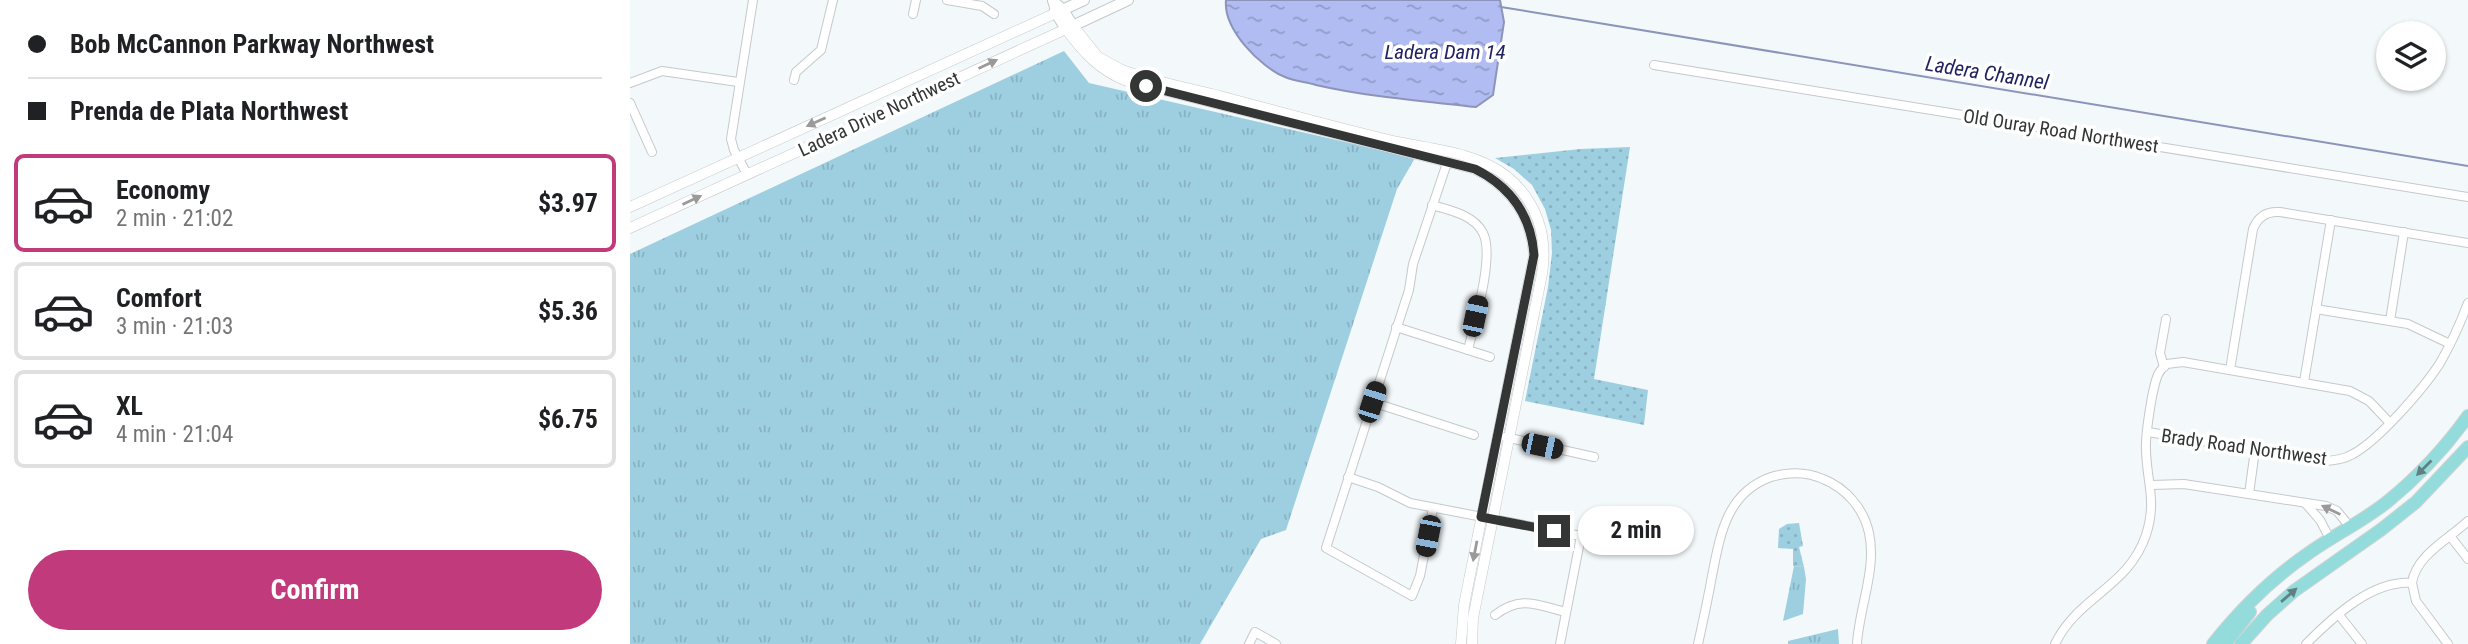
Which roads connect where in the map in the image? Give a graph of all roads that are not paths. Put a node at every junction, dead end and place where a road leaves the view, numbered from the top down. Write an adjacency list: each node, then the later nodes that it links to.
1 (752, 0): 13 (street)
2 (833, 0): 12 (street)
3 (916, 0): 8 (street)
4 (947, 0): 9 (street)
5 (1084, 0): 7 (main road, Ladera Drive Northwest)
6 (1128, 0): 10 (main road, Ladera Drive Northwest)
7 (1057, 6): 10 (main road); 17 (street, Ladera Drive Northwest, one-way to 17)
8 (913, 14)
9 (994, 14)
10 (1069, 27): 18 (street); 19 (street, Ladera Drive Northwest, one-way to 10); 44 (street)
11 (1654, 65): 20 (street, Old Ouray Road Northwest)
12 (794, 80)
13 (738, 82): 14 (street); 17 (street)
14 (630, 83)
15 (630, 103): 16 (street)
16 (652, 152)
17 (738, 158): 19 (street); 22 (street, Ladera Drive Northwest)
18 (1447, 163): 21 (street); 43 (street)
19 (747, 174): 24 (street, Ladera Drive Northwest, one-way to 19)
20 (2468, 197)
21 (1432, 205): 31 (street); 33 (street)
22 (630, 208)
23 (2331, 220): 25 (street); 28 (street); 36 (street)
24 (630, 228)
25 (2404, 232): 26 (street); 30 (street)
26 (2468, 243)
27 (2468, 303): 32 (street)
28 (2316, 309): 30 (street); 37 (street)
29 (2165, 319): 35 (street)
30 (2390, 321): 32 (street)
31 (1396, 327): 33 (street); 38 (street)
32 (2450, 344): 40 (street)
33 (1468, 350): 34 (street)
34 (1490, 357)
35 (2164, 367): 36 (street); 41 (street)
36 (2230, 370): 37 (street)
37 (2304, 382): 40 (street)
38 (1372, 402): 42 (street); 48 (street)
39 (2468, 416): 55 (main road, one-way to 55)
40 (2389, 423): 46 (street, Brady Road Northwest)
41 (2148, 432): 46 (street, Brady Road Northwest); 49 (street)
42 (1474, 435)
43 (1498, 436): 44 (street); 53 (street)
44 (1510, 438): 47 (street); 53 (street)
45 (2468, 447): 74 (main road, one-way to 45)
46 (2255, 450): 50 (street)
47 (1594, 457)
48 (1348, 477): 52 (street); 52 (street)
49 (2151, 485): 50 (street); 71 (street)
50 (2249, 495): 51 (street)
51 (2306, 504): 55 (street, one-way to 51); 57 (street)
52 (1433, 508): 53 (street)
53 (1487, 518): 61 (street); 66 (street, one-way to 66); 67 (street)
54 (2468, 521): 56 (street)
55 (2350, 527): 57 (main road)
56 (2451, 536): 58 (street); 60 (street)
57 (2330, 540): 59 (main road)
58 (2468, 559)
59 (2278, 576): 72 (main road); 73 (main road)
60 (2412, 583): 63 (street); 77 (street)
61 (1566, 612): 62 (street); 68 (street)
62 (1494, 615)
63 (2339, 615): 75 (street); 76 (street)
64 (1249, 644): 65 (street)
65 (1276, 644)
66 (1461, 644)
67 (1472, 644)
68 (1560, 644)
69 (1698, 644): 70 (street)
70 (1857, 644)
71 (2055, 644)
72 (2213, 644)
73 (2225, 644)
74 (2241, 644)
75 (2306, 644)
76 (2362, 644)
77 (2448, 644)

